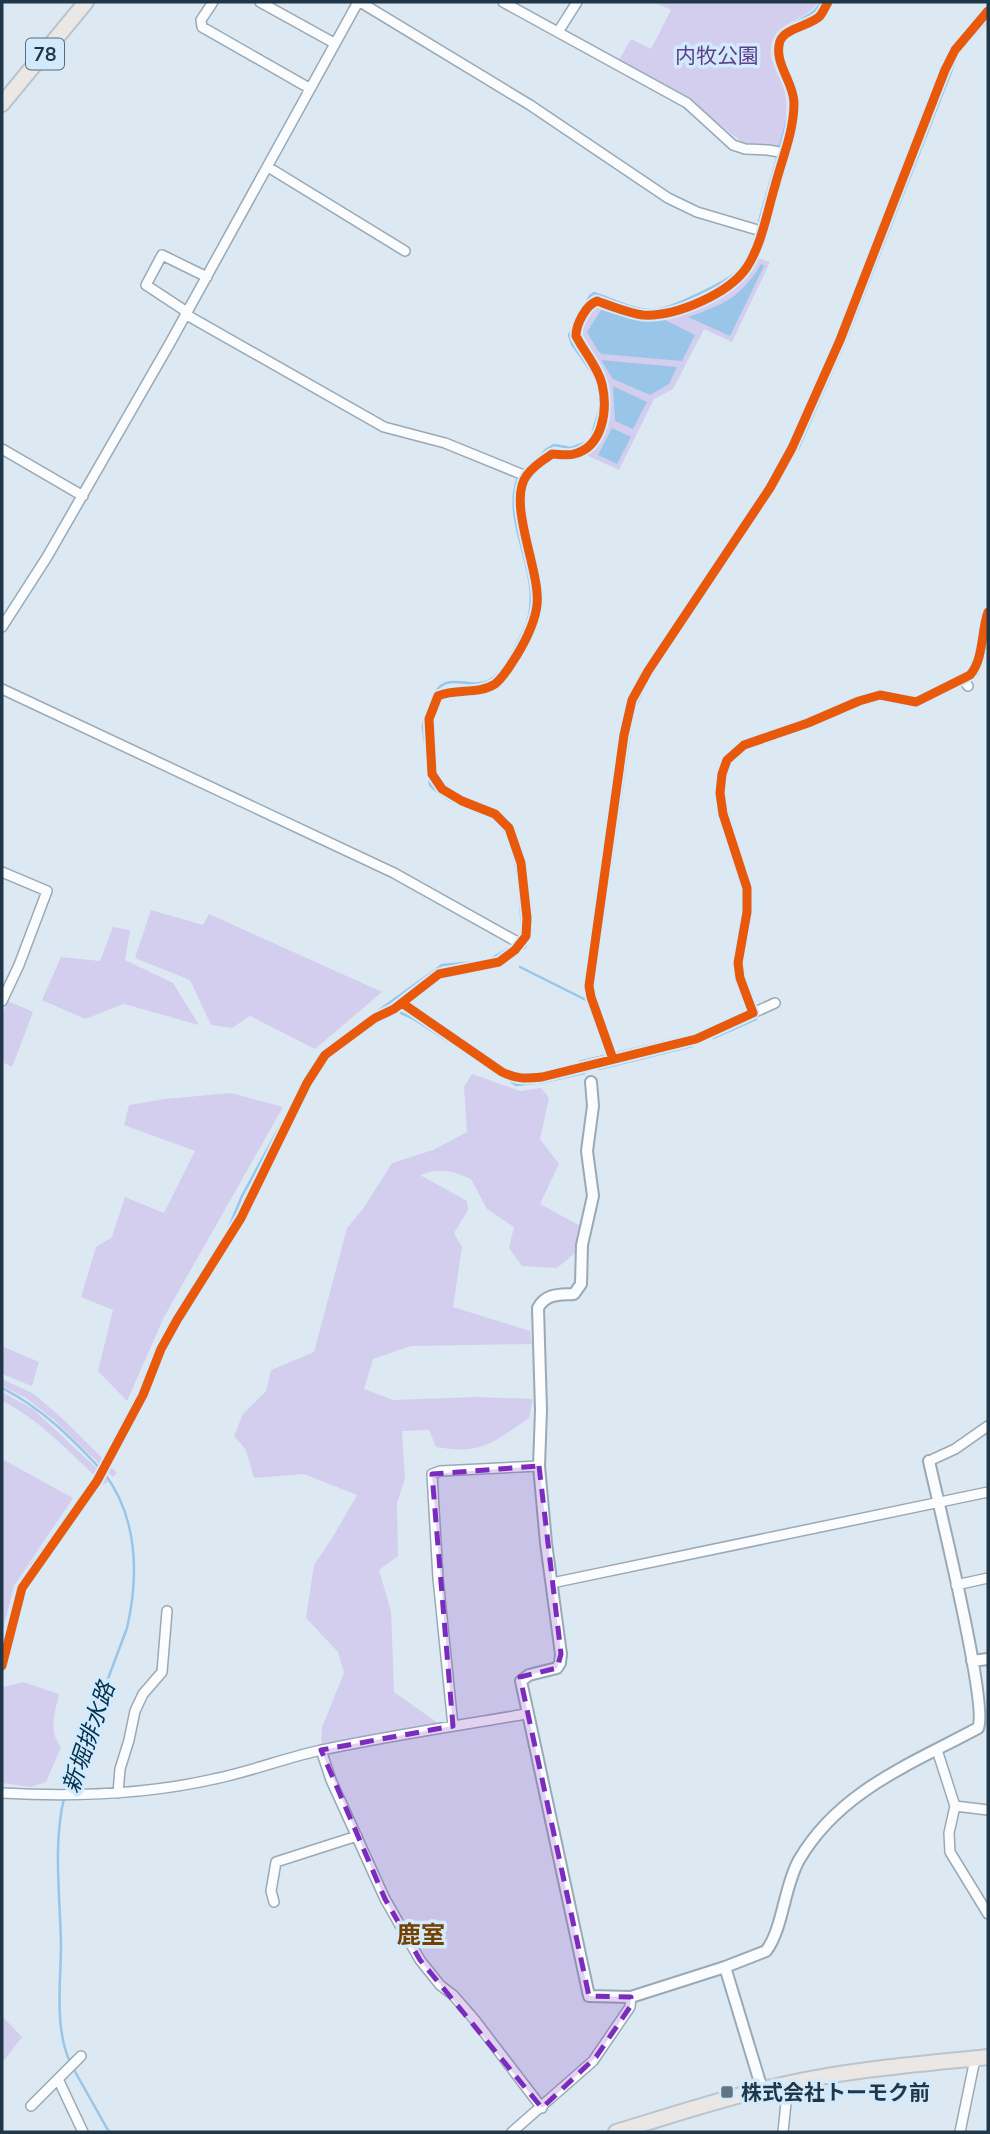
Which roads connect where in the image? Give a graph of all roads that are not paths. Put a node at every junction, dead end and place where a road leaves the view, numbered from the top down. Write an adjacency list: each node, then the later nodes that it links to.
1 (86, 2): 10 (main road, 78)
2 (213, 2): 9 (street)
3 (260, 2): 8 (street)
4 (359, 2): 8 (street); 13 (street)
5 (503, 2): 7 (street)
6 (577, 2): 7 (street)
7 (558, 32): 11 (street)
8 (334, 43): 9 (street)
9 (309, 88): 12 (street)
10 (2, 104)
11 (785, 153)
12 (268, 167): 14 (street); 15 (street)
13 (761, 231)
14 (405, 251)
15 (206, 277): 16 (street); 16 (street)
16 (186, 313): 18 (street); 19 (street)
17 (2, 449): 19 (street)
18 (526, 476)
19 (83, 496): 20 (street)
20 (2, 627)
21 (2, 689): 23 (street)
22 (2, 873): 24 (street)
23 (521, 944)
24 (2, 1001)
25 (775, 1003): 26 (street)
26 (591, 1082): 29 (street)
27 (988, 1426): 28 (street)
28 (929, 1461): 31 (street)
29 (539, 1466): 33 (street); 39 (street)
30 (988, 1492): 31 (street)
31 (938, 1503): 33 (street); 34 (street)
32 (988, 1578): 34 (street)
33 (552, 1583): 38 (street)
34 (956, 1585): 37 (street)
35 (167, 1611): 43 (street)
36 (988, 1658): 37 (street)
37 (972, 1661): 41 (street)
38 (526, 1714): 39 (street); 50 (street)
39 (453, 1726): 40 (street)
40 (321, 1750): 43 (street); 46 (street)
41 (937, 1750): 44 (street); 49 (street)
42 (2, 1793): 43 (street)
43 (118, 1793)
44 (955, 1806): 45 (street); 48 (street)
45 (988, 1810)
46 (357, 1836): 47 (street); 57 (street)
47 (274, 1902)
48 (988, 1914)
49 (725, 1967): 50 (street); 55 (street)
50 (631, 1997): 57 (street)
51 (81, 2056): 53 (street)
52 (981, 2058): 54 (main road); 62 (street)
53 (62, 2075): 56 (street); 58 (street)
54 (788, 2083): 55 (main road); 61 (street)
55 (762, 2089): 60 (main road)
56 (32, 2106)
57 (542, 2108): 59 (street)
58 (83, 2132)
59 (512, 2132)
60 (616, 2132)
61 (783, 2132)
62 (960, 2132)

